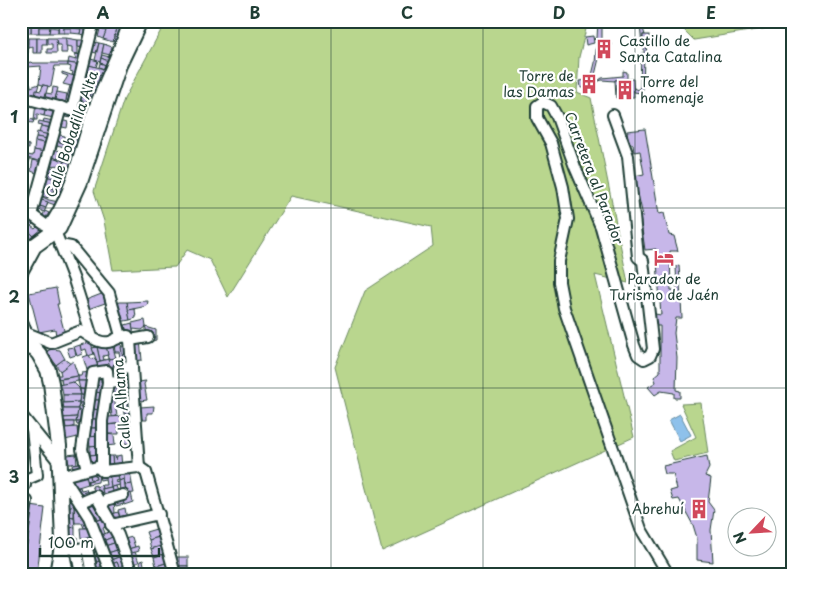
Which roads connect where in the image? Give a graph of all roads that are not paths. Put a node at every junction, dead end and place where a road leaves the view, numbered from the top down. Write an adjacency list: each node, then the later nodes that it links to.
1 (75, 21): 4 (street)
2 (129, 21): 10 (street, Calle Bobadilla Alta)
3 (140, 21): 10 (main road)
4 (94, 23): 6 (street, Calle Bobadilla Alta)
5 (21, 97): 6 (street, Calle Bobadilla Alta)
6 (60, 108): 9 (street)
7 (613, 115): 43 (street, Carretera al Parador)
8 (21, 207): 9 (street)
9 (31, 215): 10 (street)
10 (49, 227): 11 (street); 12 (main road)
11 (60, 245): 15 (street); 17 (street, Calle Alhama)
12 (25, 256): 13 (main road)
13 (21, 270)
14 (23, 328): 15 (street); 18 (main road)
15 (92, 337): 17 (street)
16 (148, 337): 17 (street)
17 (125, 338): 19 (street, Calle Alhama)
18 (27, 350): 25 (main road)
19 (132, 367): 20 (street); 23 (street, Calle Alhama)
20 (108, 382): 24 (street); 26 (street)
21 (21, 415): 22 (street)
22 (32, 429): 25 (street); 27 (street)
23 (139, 467): 26 (street); 32 (street)
24 (87, 469): 25 (street); 26 (street)
25 (61, 470): 30 (street); 35 (main road)
26 (102, 471)
27 (21, 487)
28 (123, 495): 31 (street)
29 (27, 501): 34 (street)
30 (80, 503): 31 (street); 41 (street)
31 (102, 506): 33 (street)
32 (159, 514): 33 (street); 36 (street)
33 (111, 525): 42 (street)
34 (21, 542)
35 (70, 548): 37 (main road); 38 (street); 39 (street); 40 (street)
36 (172, 573)
37 (57, 574)
38 (68, 574)
39 (81, 574)
40 (92, 574)
41 (112, 574)
42 (132, 574)
43 (668, 574)

